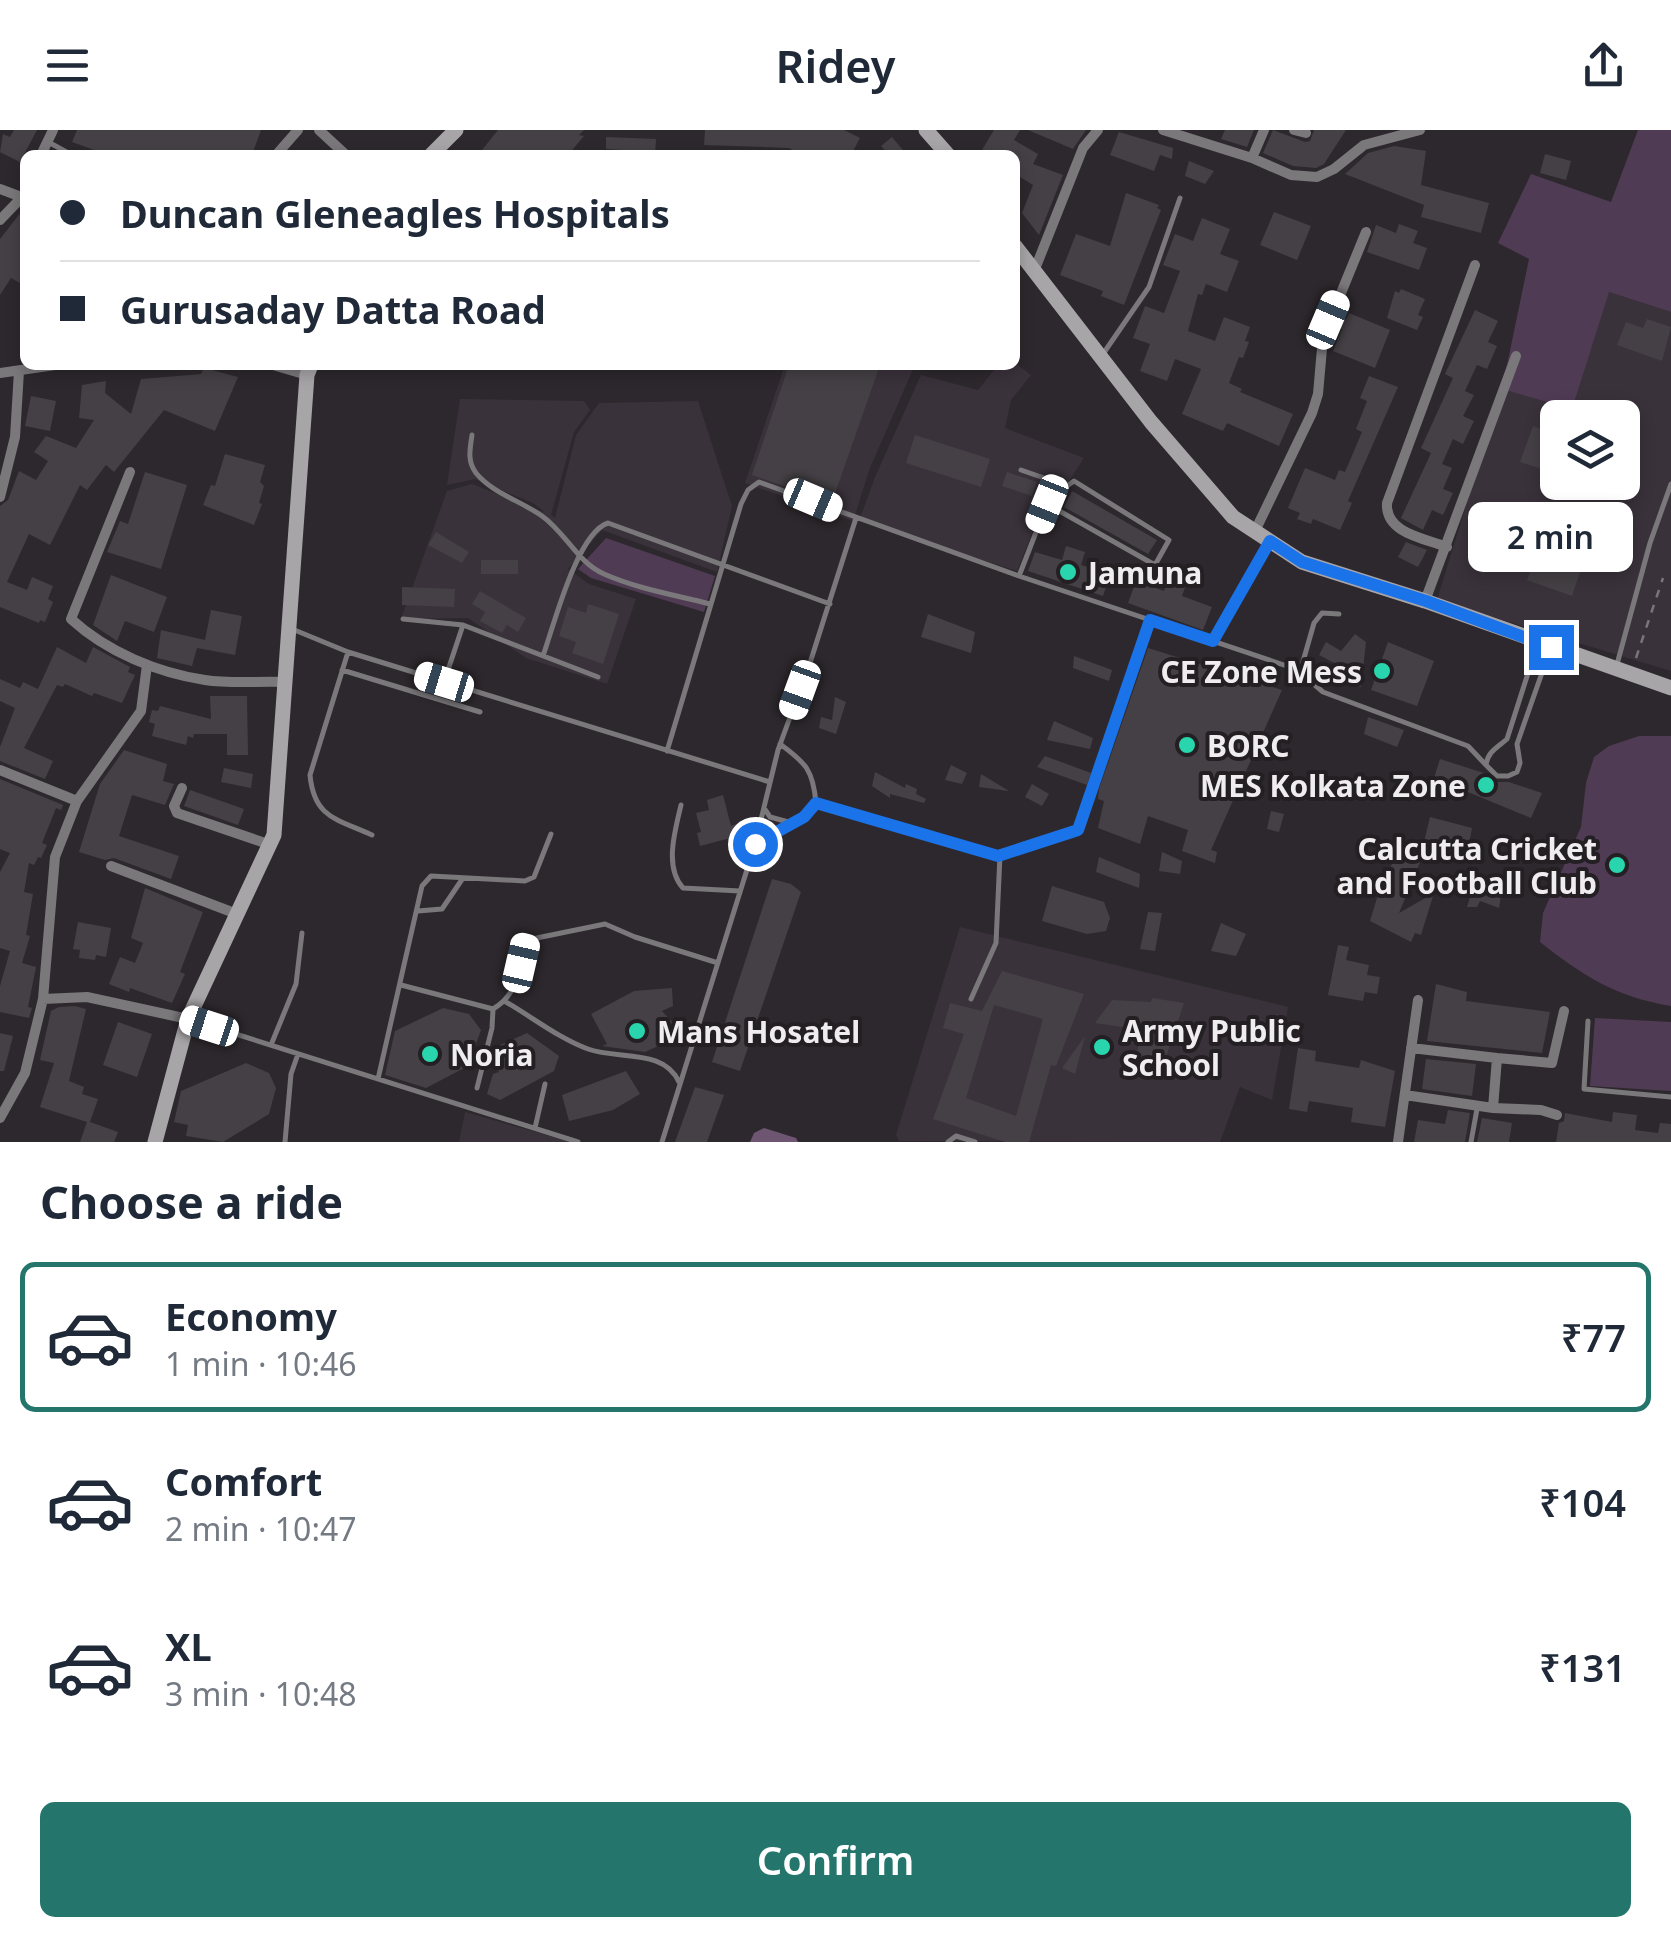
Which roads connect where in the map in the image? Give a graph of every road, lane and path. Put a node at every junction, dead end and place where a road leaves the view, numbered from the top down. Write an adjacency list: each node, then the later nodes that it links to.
1 (54, 130): 10 (street)
2 (298, 130): 13 (street)
3 (319, 130): 14 (street)
4 (456, 130): 15 (street)
5 (926, 130): 16 (street)
6 (1098, 130): 24 (street)
7 (1163, 130): 17 (street)
8 (1264, 130): 17 (street)
9 (1420, 130): 17 (street)
10 (47, 142): 11 (street); 12 (lane)
11 (44, 150)
12 (62, 150)
13 (280, 150)
14 (341, 150)
15 (435, 150)
16 (944, 150)
17 (1252, 158)
18 (1180, 198): 25 (lane)
19 (20, 201): 20 (street)
20 (0, 220)
21 (1366, 232): 39 (street)
22 (1020, 252): 24 (street)
23 (1474, 265): 41 (street)
24 (1035, 270): 25 (street)
25 (1101, 356): 39 (street)
26 (1516, 356): 41 (street)
27 (26, 370): 29 (street)
28 (309, 370): 53 (street)
29 (20, 371): 30 (street); 36 (street)
30 (0, 372)
31 (472, 435): 42 (lane)
32 (1021, 470): 35 (lane)
33 (130, 472): 58 (street)
34 (1671, 484): 61 (lane)
35 (1067, 486): 37 (lane); 37 (lane)
36 (0, 497)
37 (1056, 510): 44 (lane)
38 (856, 518): 43 (lane); 44 (lane); 48 (lane)
39 (1255, 531): 40 (street)
40 (1270, 541): 46 (street); 54 (lane)
41 (1447, 547): 46 (street)
42 (579, 557): 43 (lane); 47 (lane); 57 (lane)
43 (724, 564): 47 (lane); 48 (lane)
44 (1019, 576): 51 (lane)
45 (1663, 578): 61 (path)
46 (1426, 601): 55 (street)
47 (710, 604): 68 (lane)
48 (830, 604): 67 (lane)
49 (1339, 614): 60 (lane)
50 (404, 620): 52 (lane)
51 (1150, 620): 54 (lane); 82 (lane)
52 (463, 624): 57 (lane); 64 (lane)
53 (288, 627): 56 (lane); 63 (street)
54 (1213, 641): 60 (lane)
55 (1545, 644): 61 (street); 69 (lane); 69 (lane)
56 (348, 652): 59 (lane); 64 (lane)
57 (543, 656): 62 (lane)
58 (147, 666): 63 (street); 73 (street)
59 (342, 670): 66 (lane); 78 (lane)
60 (1300, 672): 69 (lane)
61 (1623, 672): 65 (street)
62 (598, 678)
63 (284, 682): 81 (street)
64 (444, 682): 68 (lane)
65 (1671, 688)
66 (480, 712)
67 (780, 744): 71 (lane); 74 (lane)
68 (667, 751): 71 (lane)
69 (1486, 765)
70 (0, 770): 73 (street)
71 (770, 782): 76 (lane)
72 (182, 788): 81 (street)
73 (77, 801): 91 (street)
74 (816, 803): 77 (lane); 82 (lane)
75 (681, 806): 85 (lane)
76 (764, 808): 77 (lane); 80 (lane)
77 (792, 823): 80 (lane)
78 (372, 834)
79 (552, 834): 84 (lane)
80 (755, 844): 85 (lane)
81 (271, 845): 87 (street)
82 (1000, 855): 92 (lane)
83 (112, 866): 87 (street)
84 (462, 878): 86 (lane); 86 (lane)
85 (740, 891): 89 (lane)
86 (418, 912): 90 (lane)
87 (237, 914): 97 (street)
88 (302, 933): 99 (lane)
89 (718, 964): 94 (lane); 105 (lane)
90 (400, 984): 95 (lane); 103 (lane)
91 (43, 999): 97 (street); 112 (street)
92 (970, 999)
93 (1418, 1000): 100 (street)
94 (506, 1002): 95 (lane); 105 (lane)
95 (493, 1009): 106 (lane)
96 (1564, 1012): 102 (street)
97 (188, 1020): 99 (lane); 114 (street)
98 (1588, 1021): 108 (lane)
99 (270, 1046): 101 (lane)
100 (1411, 1048): 102 (street); 107 (street)
101 (298, 1054): 103 (lane); 115 (lane)
102 (1497, 1058): 110 (street)
103 (378, 1080): 113 (lane)
104 (544, 1084): 113 (lane)
105 (680, 1085): 117 (lane)
106 (477, 1088)
107 (1405, 1094): 109 (street); 120 (street)
108 (1671, 1098)
109 (1478, 1106): 110 (street); 121 (lane)
110 (1493, 1108): 111 (street)
111 (1557, 1115)
112 (0, 1118)
113 (534, 1128): 116 (lane)
114 (155, 1142)
115 (284, 1142)
116 (578, 1142)
117 (662, 1142)
118 (948, 1142): 119 (lane)
119 (975, 1142)
120 (1398, 1142)
121 (1471, 1142)

